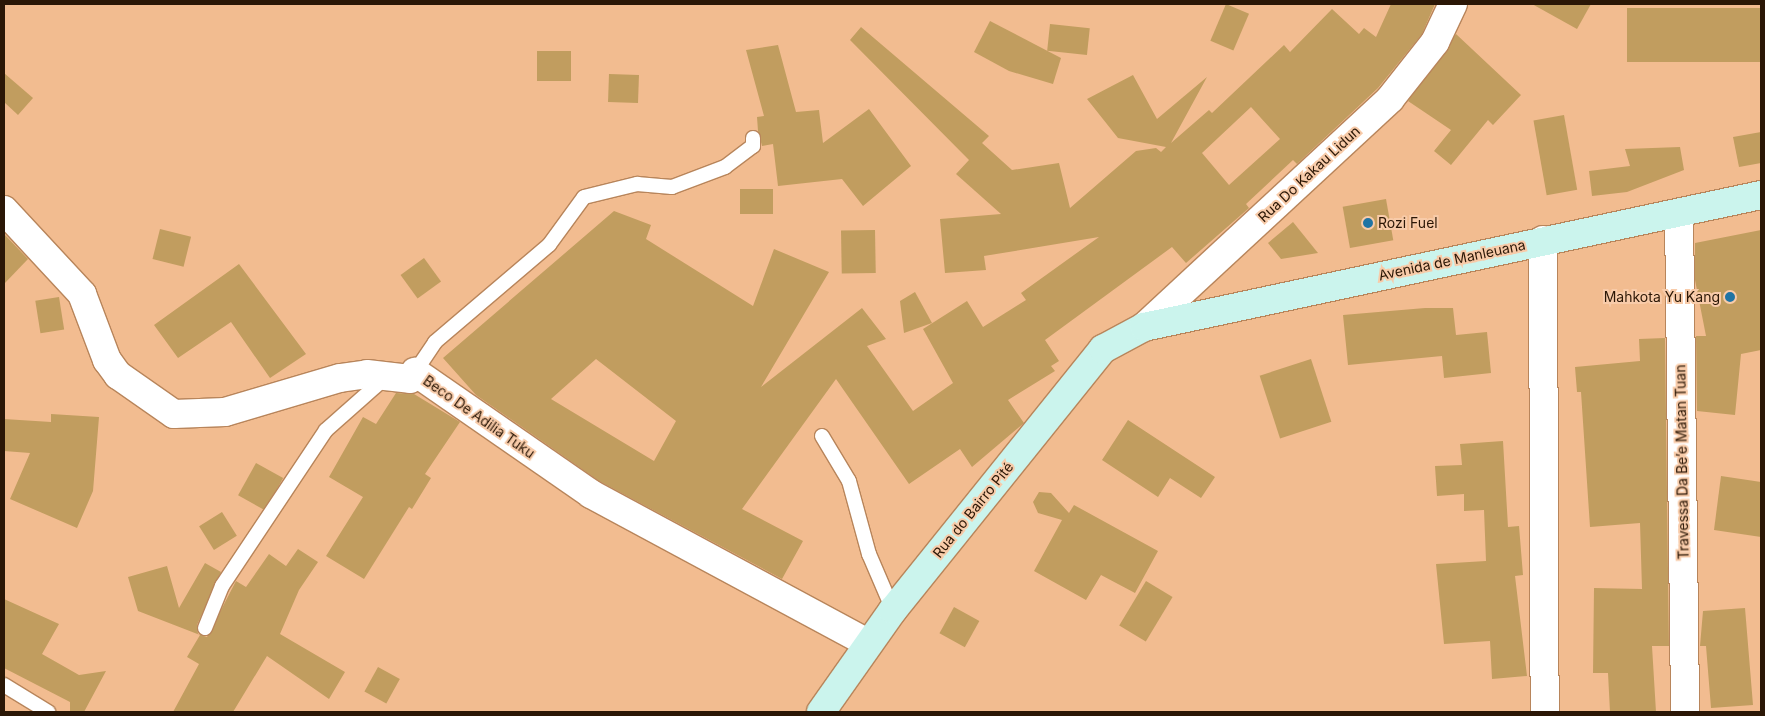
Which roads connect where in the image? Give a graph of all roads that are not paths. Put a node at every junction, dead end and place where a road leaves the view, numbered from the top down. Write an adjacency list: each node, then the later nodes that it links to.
1 (1453, 4): 7 (street, Rua Do Kakau Lidun)
2 (753, 138): 8 (lane)
3 (1761, 195): 5 (main road, Avenida de Manleuana)
4 (4, 210): 9 (street, Beco De Adilia Tuku)
5 (1679, 212): 6 (main road, Avenida de Manleuana); 18 (street, Travessa Da Be’e Matan Tuan)
6 (1543, 240): 7 (main road, Avenida de Manleuana); 17 (street)
7 (1144, 327): 11 (main road, Rua do Bairro Pité)
8 (415, 372): 9 (street, Beco De Adilia Tuku); 13 (street, Beco De Adilia Tuku)
9 (388, 376): 12 (lane)
10 (822, 436): 11 (lane)
11 (893, 610): 13 (main road, Rua do Bairro Pité)
12 (205, 628)
13 (868, 643): 16 (main road, Rua do Bairro Pité)
14 (4, 685): 15 (lane)
15 (48, 712)
16 (821, 712)
17 (1545, 712)
18 (1685, 712)

